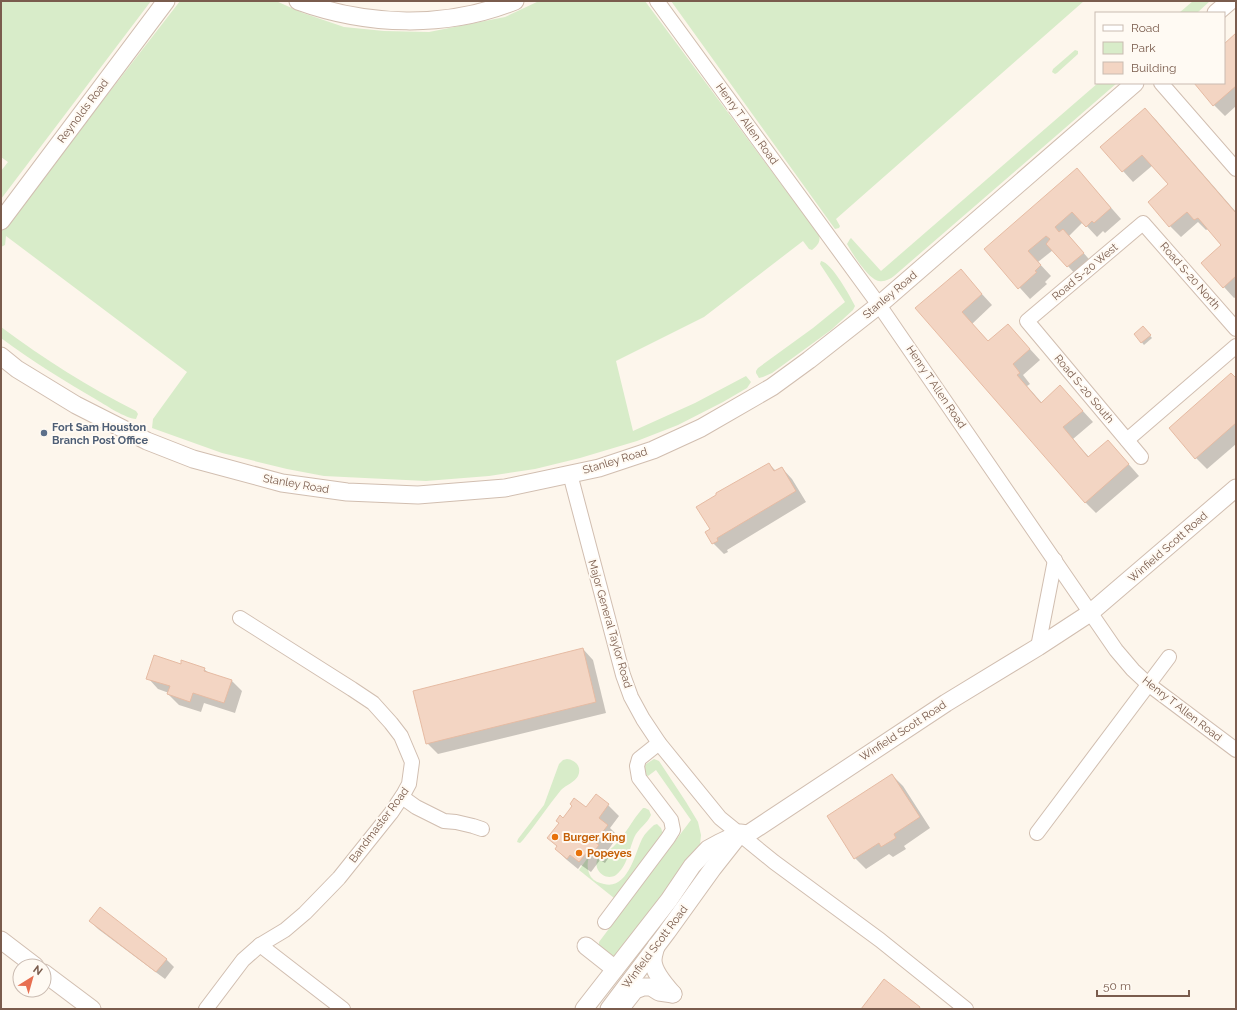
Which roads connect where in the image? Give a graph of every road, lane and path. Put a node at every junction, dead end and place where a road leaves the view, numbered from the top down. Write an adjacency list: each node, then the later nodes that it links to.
1 (166, 1): 10 (street, Reynolds Road)
2 (298, 1): 3 (street)
3 (515, 1)
4 (657, 1): 12 (street, Henry T Allen Road)
5 (1230, 1): 6 (street)
6 (1217, 12)
7 (1134, 84): 12 (street, Stanley Road)
8 (1162, 84): 9 (street)
9 (1236, 170)
10 (1, 221)
11 (1143, 223): 13 (street, Road S-20 West); 14 (street, Road S-20 North)
12 (879, 305): 19 (street, Stanley Road); 21 (street, Henry T Allen Road)
13 (1027, 321): 17 (street, Road S-20 South)
14 (1236, 329)
15 (1236, 346): 17 (street)
16 (1, 356): 19 (street, Stanley Road)
17 (1127, 440): 18 (street, Road S-20 South)
18 (1141, 457)
19 (570, 474): 27 (street, Major General Taylor Road)
20 (1236, 488): 22 (street, Winfield Scott Road)
21 (1055, 560): 22 (street, Henry T Allen Road); 24 (street)
22 (1090, 613): 24 (street, Winfield Scott Road); 26 (street, Henry T Allen Road)
23 (240, 618): 29 (street, Bandmaster Road)
24 (1038, 646): 31 (street, Winfield Scott Road)
25 (1169, 657): 26 (street)
26 (1148, 684): 28 (street, Henry T Allen Road); 32 (street)
27 (659, 743): 31 (street, Major General Taylor Road); 33 (street)
28 (1236, 750)
29 (402, 797): 30 (street); 35 (street, Bandmaster Road)
30 (482, 829)
31 (740, 833): 37 (street, Winfield Scott Road); 39 (street); 47 (street, Major General Taylor Road)
32 (1037, 833)
33 (605, 922)
34 (1, 940): 38 (street)
35 (260, 945): 42 (street, Bandmaster Road); 43 (street)
36 (586, 946): 39 (street)
37 (656, 946): 45 (street, Winfield Scott Road); 46 (street)
38 (25, 958)
39 (615, 969): 44 (street)
40 (52, 979): 41 (street)
41 (92, 1009)
42 (206, 1009)
43 (343, 1009)
44 (584, 1009)
45 (609, 1009)
46 (620, 1009)
47 (966, 1009)

